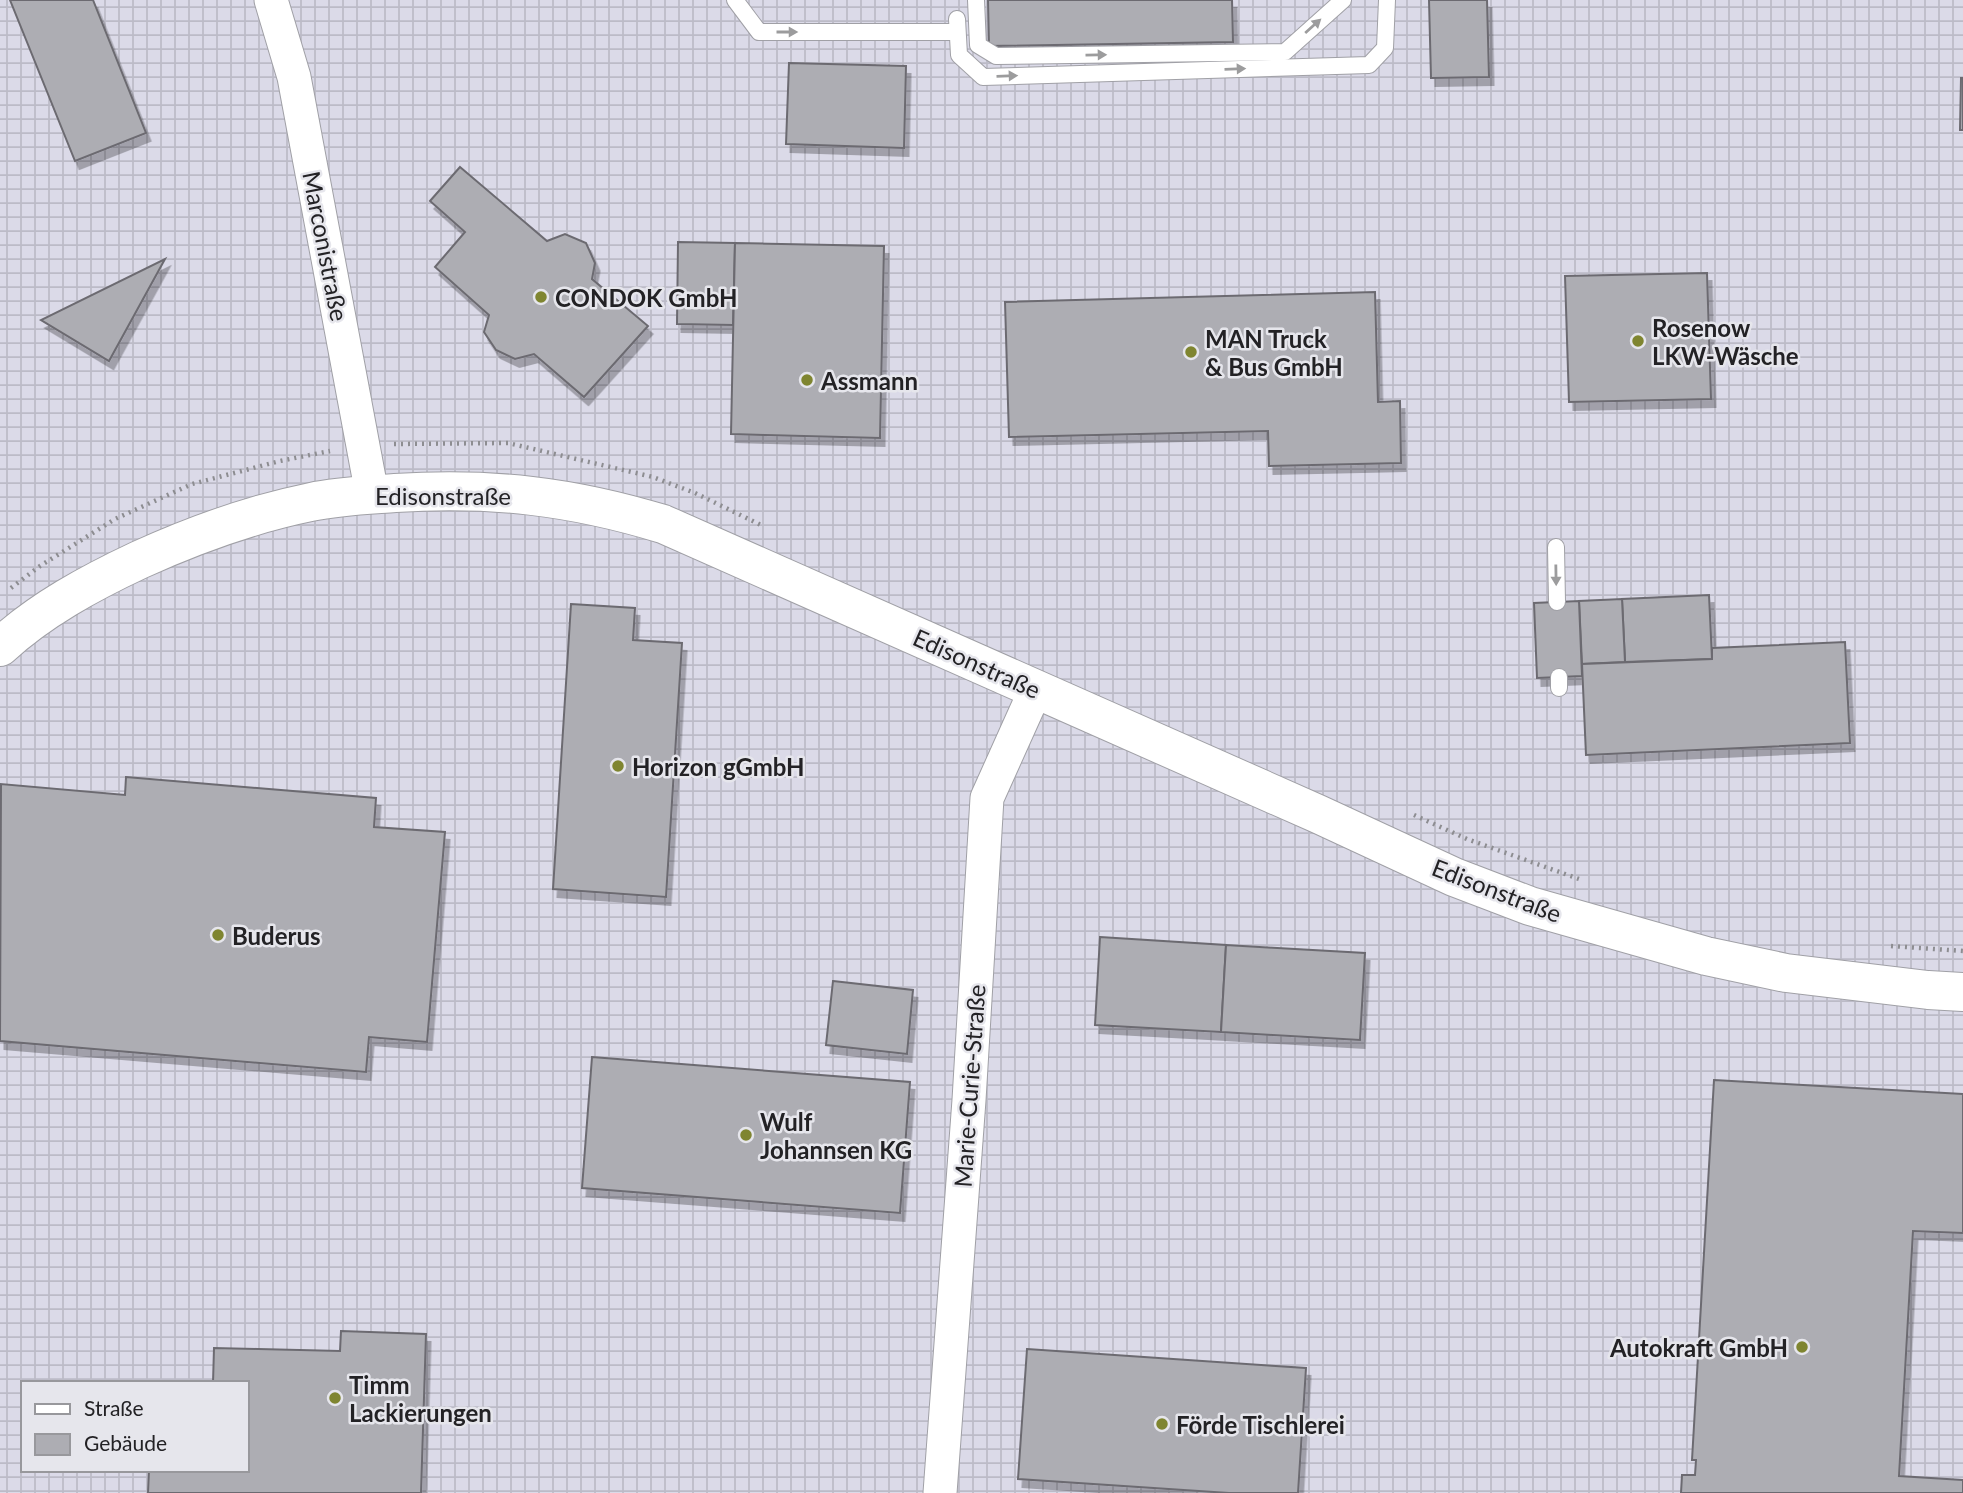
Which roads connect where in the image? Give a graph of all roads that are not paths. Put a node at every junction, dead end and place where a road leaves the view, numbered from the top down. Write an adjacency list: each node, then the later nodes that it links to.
1 (271, 0): 6 (street, Marconistraße)
2 (735, 0): 5 (lane, one-way to 5)
3 (976, 0): 4 (lane, one-way to 4)
4 (1343, 0)
5 (1387, 0)
6 (372, 494): 9 (street, Edisonstraße); 10 (street, Edisonstraße)
7 (1556, 547): 8 (lane, one-way to 8)
8 (1557, 602)
9 (0, 647)
10 (1036, 689): 11 (street, Edisonstraße); 12 (street, Marie-Curie-Straße)
11 (1963, 992)
12 (940, 1493)

